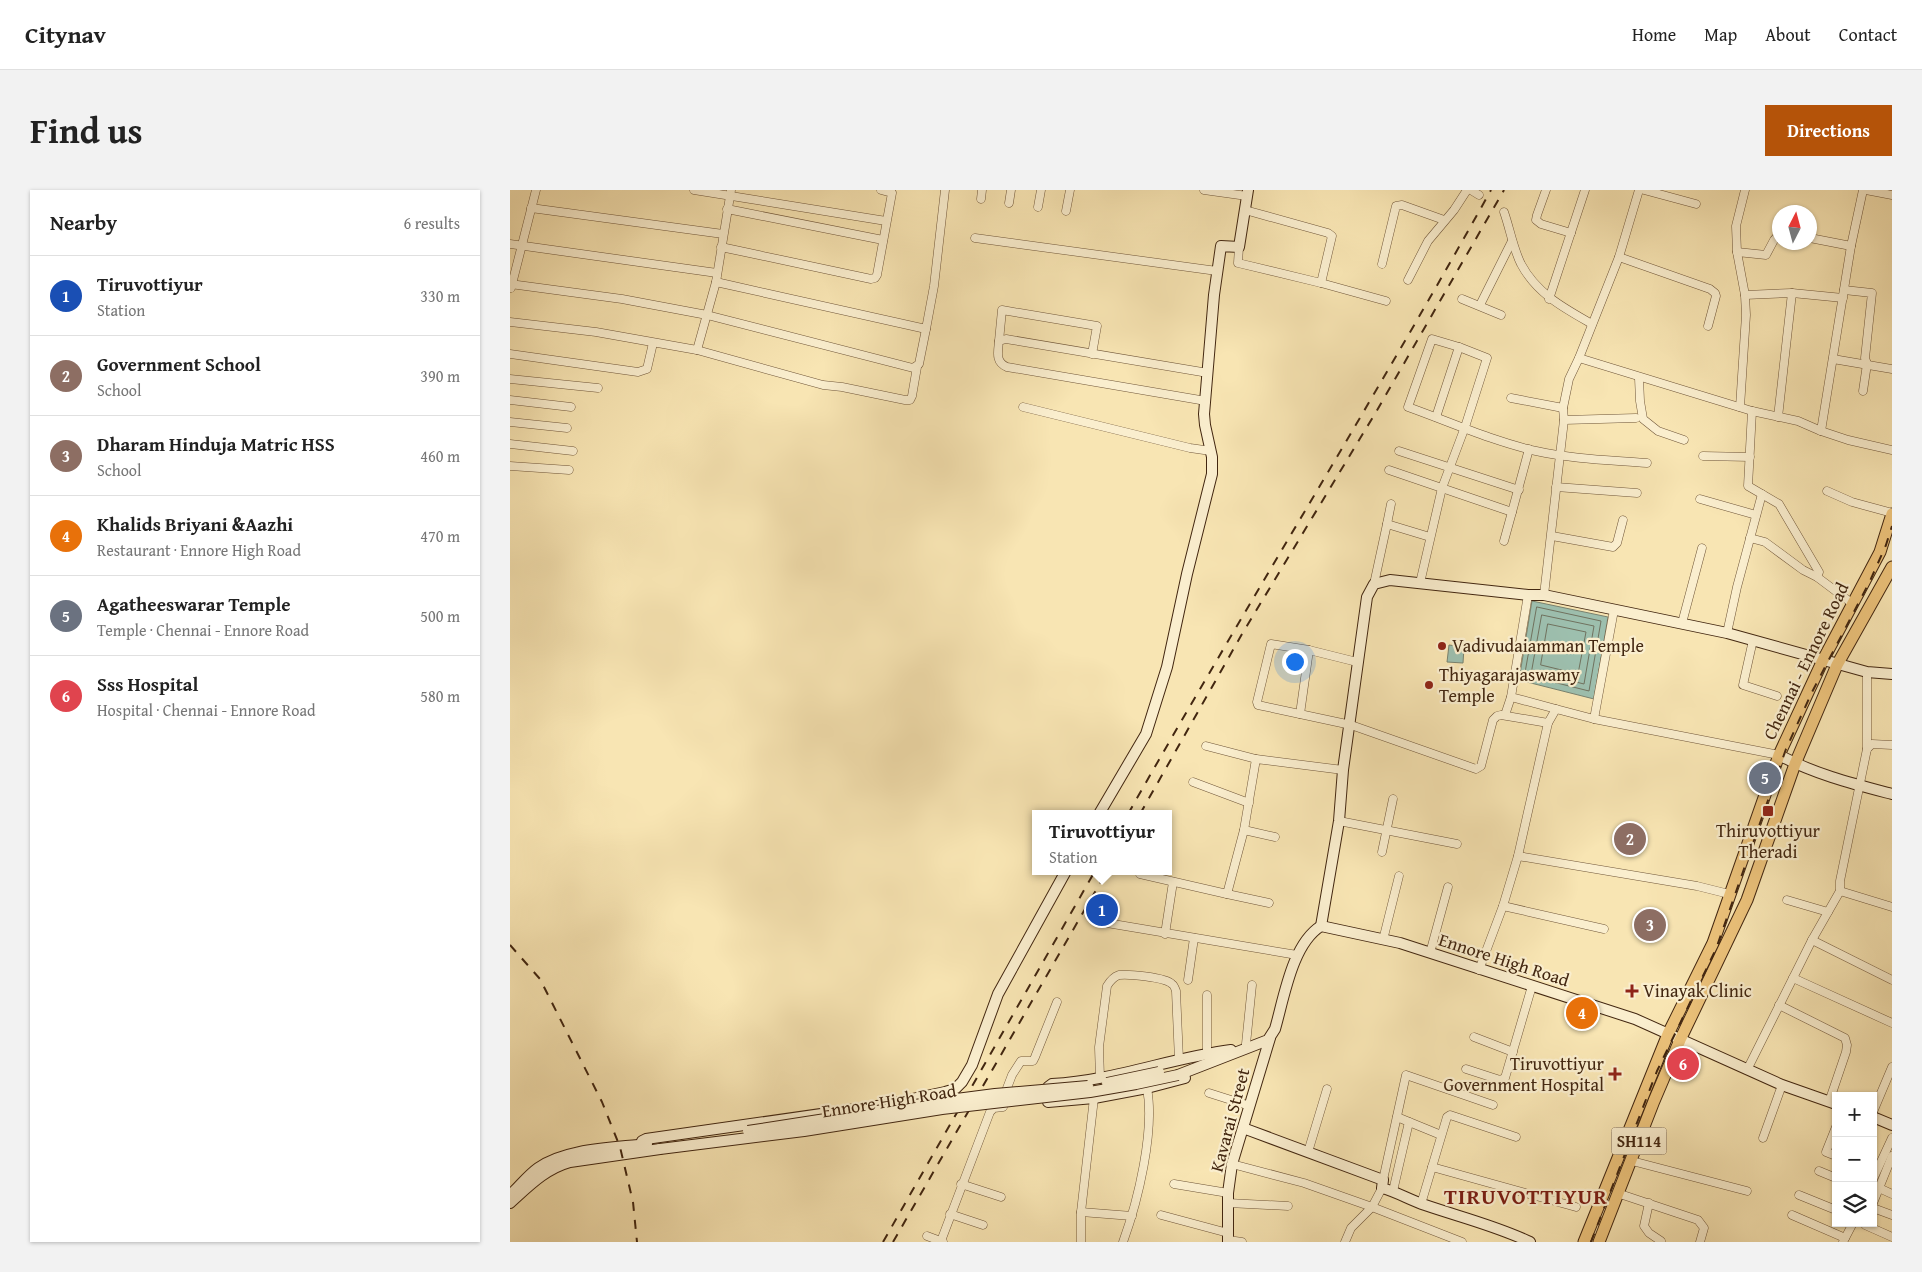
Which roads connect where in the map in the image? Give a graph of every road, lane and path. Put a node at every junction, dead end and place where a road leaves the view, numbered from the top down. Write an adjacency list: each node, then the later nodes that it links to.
1 (536, 190): 26 (street)
2 (694, 190): 19 (street)
3 (881, 190): 16 (street)
4 (945, 190): 66 (street)
5 (982, 190): 22 (street)
6 (1011, 190): 23 (street)
7 (1041, 190): 25 (street)
8 (1070, 190): 29 (street)
9 (1204, 190): 20 (street)
10 (1546, 190): 33 (street)
11 (1585, 190): 33 (street)
12 (1639, 190): 46 (street)
13 (1644, 190): 24 (street)
14 (1745, 190): 45 (street)
15 (1864, 190): 18 (street); 42 (street)
16 (892, 191): 32 (street)
17 (1473, 191): 31 (street)
18 (1880, 191): 21 (street)
19 (730, 193): 27 (street); 32 (street)
20 (1248, 193): 28 (street)
21 (1892, 195)
22 (981, 200)
23 (1009, 203)
24 (1696, 204)
25 (1038, 207)
26 (531, 208): 34 (street); 41 (street)
27 (727, 210): 34 (street); 37 (street)
28 (1245, 210): 44 (street); 52 (street)
29 (1066, 211)
30 (1504, 212): 38 (street)
31 (1444, 220): 47 (street); 50 (street)
32 (886, 221): 37 (street)
33 (1570, 233): 58 (street)
34 (723, 234): 43 (street)
35 (975, 238): 48 (street)
36 (1817, 239): 42 (street)
37 (883, 240): 43 (street)
38 (1512, 242): 58 (street); 60 (street)
39 (510, 244): 41 (street)
40 (1772, 244): 45 (street)
41 (521, 245): 49 (street); 53 (street)
42 (1850, 246): 55 (street)
43 (721, 247): 49 (street)
44 (1239, 247): 48 (street); 52 (street)
45 (1737, 252): 56 (street)
46 (1619, 257): 64 (street); 65 (street)
47 (1382, 264)
48 (1217, 271): 78 (street)
49 (717, 272): 51 (street)
50 (1408, 280)
51 (716, 282): 61 (street); 66 (street)
52 (1321, 283): 59 (street)
53 (510, 286): 61 (street)
54 (1792, 293): 55 (street); 56 (street); 92 (street)
55 (1844, 294): 74 (street); 75 (street)
56 (1745, 295): 88 (street)
57 (1462, 299): 60 (street)
58 (1548, 299): 64 (street)
59 (1386, 301)
60 (1480, 305): 62 (street)
61 (707, 315): 70 (street); 76 (street)
62 (1501, 315)
63 (510, 322): 68 (street)
64 (1592, 324): 73 (street)
65 (1708, 326)
66 (926, 329): 76 (street)
67 (999, 342): 72 (street); 72 (street); 85 (street)
68 (653, 343): 70 (street); 71 (street)
69 (1459, 346): 91 (street); 91 (street); 96 (street)
70 (697, 350): 76 (street)
71 (510, 354)
72 (1092, 354): 78 (street)
73 (1579, 358): 79 (street); 89 (street)
74 (1833, 359): 75 (street); 98 (street)
75 (1867, 364): 77 (street); 82 (street)
76 (917, 367)
77 (1892, 369)
78 (1208, 373): 85 (street)
79 (1639, 378): 88 (street); 99 (street)
80 (510, 379): 81 (street)
81 (598, 388)
82 (1863, 391)
83 (1510, 398): 89 (street)
84 (510, 400): 86 (street)
85 (1206, 401): 104 (street)
86 (571, 407)
87 (1023, 407): 104 (street)
88 (1740, 407): 90 (street)
89 (1563, 408): 94 (street)
90 (1752, 411): 92 (street); 108 (street)
91 (1436, 417): 96 (street)
92 (1778, 417): 98 (street)
93 (1636, 418): 94 (street)
94 (1564, 420): 106 (street)
95 (510, 422): 97 (street)
96 (1465, 427): 101 (street); 111 (street)
97 (567, 428)
98 (1821, 431): 102 (street)
99 (1684, 440)
100 (510, 444): 103 (street)
101 (1529, 449): 106 (street); 116 (street)
102 (1892, 450)
103 (573, 451)
104 (1211, 451): 169 (street)
105 (1399, 451): 111 (street)
106 (1559, 455): 109 (street); 114 (street)
107 (1704, 456): 108 (street)
108 (1750, 457): 119 (street)
109 (1647, 463)
110 (510, 466): 112 (street)
111 (1450, 467): 115 (street); 116 (street)
112 (569, 470)
113 (1389, 470): 115 (street)
114 (1556, 487): 118 (street); 127 (street)
115 (1442, 488): 122 (street); 128 (street)
116 (1519, 490): 122 (street)
117 (1827, 490): 123 (street)
118 (1637, 493)
119 (1762, 494): 124 (street); 133 (street)
120 (1700, 500): 124 (street)
121 (1391, 504): 126 (street)
122 (1512, 512): 130 (street)
123 (1892, 513): 138 (main road, Chennai - Ennore Road / SH114)
124 (1756, 515): 129 (street)
125 (1623, 520): 127 (street)
126 (1387, 524): 128 (street); 135 (street)
127 (1552, 536): 137 (street)
128 (1430, 537): 134 (street)
129 (1750, 538): 133 (street); 141 (street)
130 (1504, 541)
131 (1702, 548): 140 (street)
132 (1892, 568): 146 (main road, Chennai - Ennore Road / SH114)
133 (1817, 577): 138 (street)
134 (1420, 583): 135 (street); 136 (street)
135 (1374, 584): 145 (street)
136 (1528, 595): 137 (street); 150 (street)
137 (1544, 595): 139 (street)
138 (1853, 604): 144 (main road, Chennai - Ennore Road / SH114)
139 (1614, 610): 140 (street); 154 (street)
140 (1682, 623): 141 (street)
141 (1727, 633): 142 (street)
142 (1753, 640): 144 (street); 149 (street)
143 (1309, 650): 145 (street); 152 (street); 152 (street)
144 (1823, 660): 146 (street); 160 (main road, Chennai - Ennore Road / SH114)
145 (1357, 662): 156 (street)
146 (1837, 665): 147 (street); 162 (main road, Chennai - Ennore Road / SH114)
147 (1867, 672): 148 (street); 159 (street)
148 (1892, 674)
149 (1777, 696)
150 (1511, 697): 151 (street); 153 (street)
151 (1556, 709): 154 (street); 155 (street)
152 (1300, 714): 156 (street)
153 (1505, 715): 155 (street); 156 (street)
154 (1594, 719): 160 (street)
155 (1548, 723): 176 (street)
156 (1351, 725): 163 (street)
157 (1892, 745): 159 (street)
158 (1206, 746): 161 (street)
159 (1867, 749): 165 (street)
160 (1779, 755): 162 (street); 184 (main road, Chennai - Ennore Road / SH114)
161 (1256, 759): 163 (street); 168 (street)
162 (1795, 764): 165 (street); 212 (main road, Chennai - Ennore Road / SH114)
163 (1344, 770): 170 (street)
164 (1193, 782): 168 (street)
165 (1858, 785): 166 (street); 182 (street)
166 (1892, 794)
167 (1392, 799): 172 (street)
168 (1249, 803): 171 (street)
169 (1101, 810)
170 (1339, 821): 172 (street); 191 (street)
171 (1244, 830): 173 (street); 183 (street)
172 (1386, 830): 174 (street); 175 (street)
173 (1275, 837)
174 (1457, 844)
175 (1382, 852)
176 (1518, 856): 184 (street); 187 (street)
177 (1064, 875): 244 (street)
178 (1144, 875): 180 (street)
179 (1399, 876): 195 (street)
180 (1173, 882): 183 (street); 193 (street)
181 (1448, 887): 197 (street)
182 (1840, 891): 188 (street); 189 (street)
183 (1227, 894): 186 (street)
184 (1729, 894): 210 (main road, Chennai - Ennore Road / SH114)
185 (1787, 900): 189 (street)
186 (1269, 903)
187 (1503, 906): 192 (street); 199 (street)
188 (1892, 907)
189 (1828, 912): 196 (street)
190 (1107, 923): 193 (street)
191 (1320, 926): 195 (street, Ennore High Road); 198 (street)
192 (1604, 929)
193 (1165, 934): 194 (street)
194 (1194, 938): 198 (street); 201 (street)
195 (1382, 940): 197 (street, Ennore High Road)
196 (1812, 940): 200 (street); 202 (street)
197 (1430, 953): 199 (street, Ennore High Road)
198 (1297, 955): 209 (street)
199 (1479, 970): 204 (street, Ennore High Road)
200 (1793, 978): 207 (street); 208 (street)
201 (1188, 980)
202 (1892, 980)
203 (1252, 985): 213 (street)
204 (1532, 986): 210 (street, Ennore High Road); 215 (street)
205 (1206, 995): 216 (street)
206 (1057, 1002): 233 (street)
207 (1779, 1005): 220 (street); 225 (street)
208 (1892, 1023)
209 (1271, 1034): 213 (street, Ennore High Road); 216 (street, Ennore High Road); 232 (street, Kavarai Street)
210 (1668, 1034): 212 (street, Ennore High Road); 297 (main road, Chennai - Ennore Road / SH114)
211 (1474, 1037): 215 (street)
212 (1680, 1040): 220 (street, Ennore High Road); 248 (main road, Chennai - Ennore Road / SH114)
213 (1246, 1044): 214 (street, Ennore High Road)
214 (1231, 1050): 216 (street); 218 (street, Ennore High Road)
215 (1513, 1052): 219 (street)
216 (1210, 1058): 218 (street, Ennore High Road); 218 (street); 223 (street)
217 (1892, 1067): 230 (street)
218 (1178, 1068): 221 (street); 221 (street); 244 (street, Ennore High Road, bridge)
219 (1466, 1069)
220 (1747, 1070): 222 (street, Ennore High Road)
221 (1100, 1078): 228 (street)
222 (1782, 1085): 229 (street, Ennore High Road); 242 (street)
223 (1147, 1088): 227 (street); 280 (street)
224 (1327, 1089): 245 (street)
225 (1835, 1092)
226 (1209, 1093): 232 (street)
227 (1094, 1098): 228 (street); 276 (street)
228 (1048, 1102): 233 (street)
229 (1832, 1103)
230 (1877, 1103)
231 (1493, 1105): 234 (street)
232 (1250, 1106): 238 (street, Kavarai Street)
233 (999, 1107): 255 (street)
234 (1397, 1118): 236 (street); 257 (street)
235 (1877, 1119): 237 (street)
236 (1409, 1122): 239 (street); 259 (street)
237 (1892, 1125)
238 (1243, 1128): 245 (street); 249 (street, Kavarai Street)
239 (1441, 1135): 240 (street); 250 (street)
240 (1516, 1137)
241 (1832, 1137): 246 (street)
242 (1762, 1138)
243 (1892, 1138): 251 (street)
244 (640, 1148): 264 (street, Ennore High Road); 268 (street, Ennore High Road)
245 (1308, 1152): 257 (street)
246 (1832, 1154)
247 (1892, 1156): 253 (street)
248 (1632, 1161): 260 (street); 262 (main road, Chennai - Ennore Road / SH114)
249 (1232, 1164): 267 (street, Kavarai Street); 272 (street)
250 (1432, 1167): 269 (street); 273 (street)
251 (1877, 1169)
252 (1819, 1171): 254 (street)
253 (1889, 1172): 258 (street)
254 (1832, 1176)
255 (961, 1184): 266 (street); 277 (street)
256 (1174, 1184): 267 (street)
257 (1382, 1184): 259 (street); 272 (street)
258 (1879, 1188): 261 (street); 263 (street)
259 (1393, 1191): 269 (street)
260 (1747, 1191)
261 (1877, 1193)
262 (1620, 1194): 270 (street); 298 (main road, Chennai - Ennore Road / SH114)
263 (1892, 1194)
264 (510, 1195)
265 (1799, 1196): 274 (street)
266 (1000, 1197)
267 (1228, 1198): 271 (street); 287 (street, Kavarai Street)
268 (510, 1203)
269 (1421, 1204): 296 (street)
270 (1649, 1204): 289 (street); 299 (street)
271 (1288, 1206)
272 (1372, 1207): 294 (street); 295 (street)
273 (1576, 1207)
274 (1832, 1208)
275 (1877, 1210): 281 (street)
276 (1081, 1212): 280 (street); 291 (street)
277 (950, 1214): 282 (street); 290 (street)
278 (1161, 1215): 287 (street)
279 (1792, 1215): 288 (street)
280 (1132, 1216): 292 (street)
281 (1892, 1216)
282 (983, 1225)
283 (1851, 1227): 288 (street)
284 (1870, 1227): 286 (street)
285 (927, 1236): 290 (street)
286 (1892, 1237)
287 (1228, 1238): 293 (street)
288 (1844, 1240)
289 (1662, 1241)
290 (942, 1242)
291 (1081, 1242)
292 (1123, 1242)
293 (1242, 1242)
294 (1345, 1242)
295 (1462, 1242)
296 (1530, 1242)
297 (1584, 1242)
298 (1599, 1242)
299 (1700, 1242)

